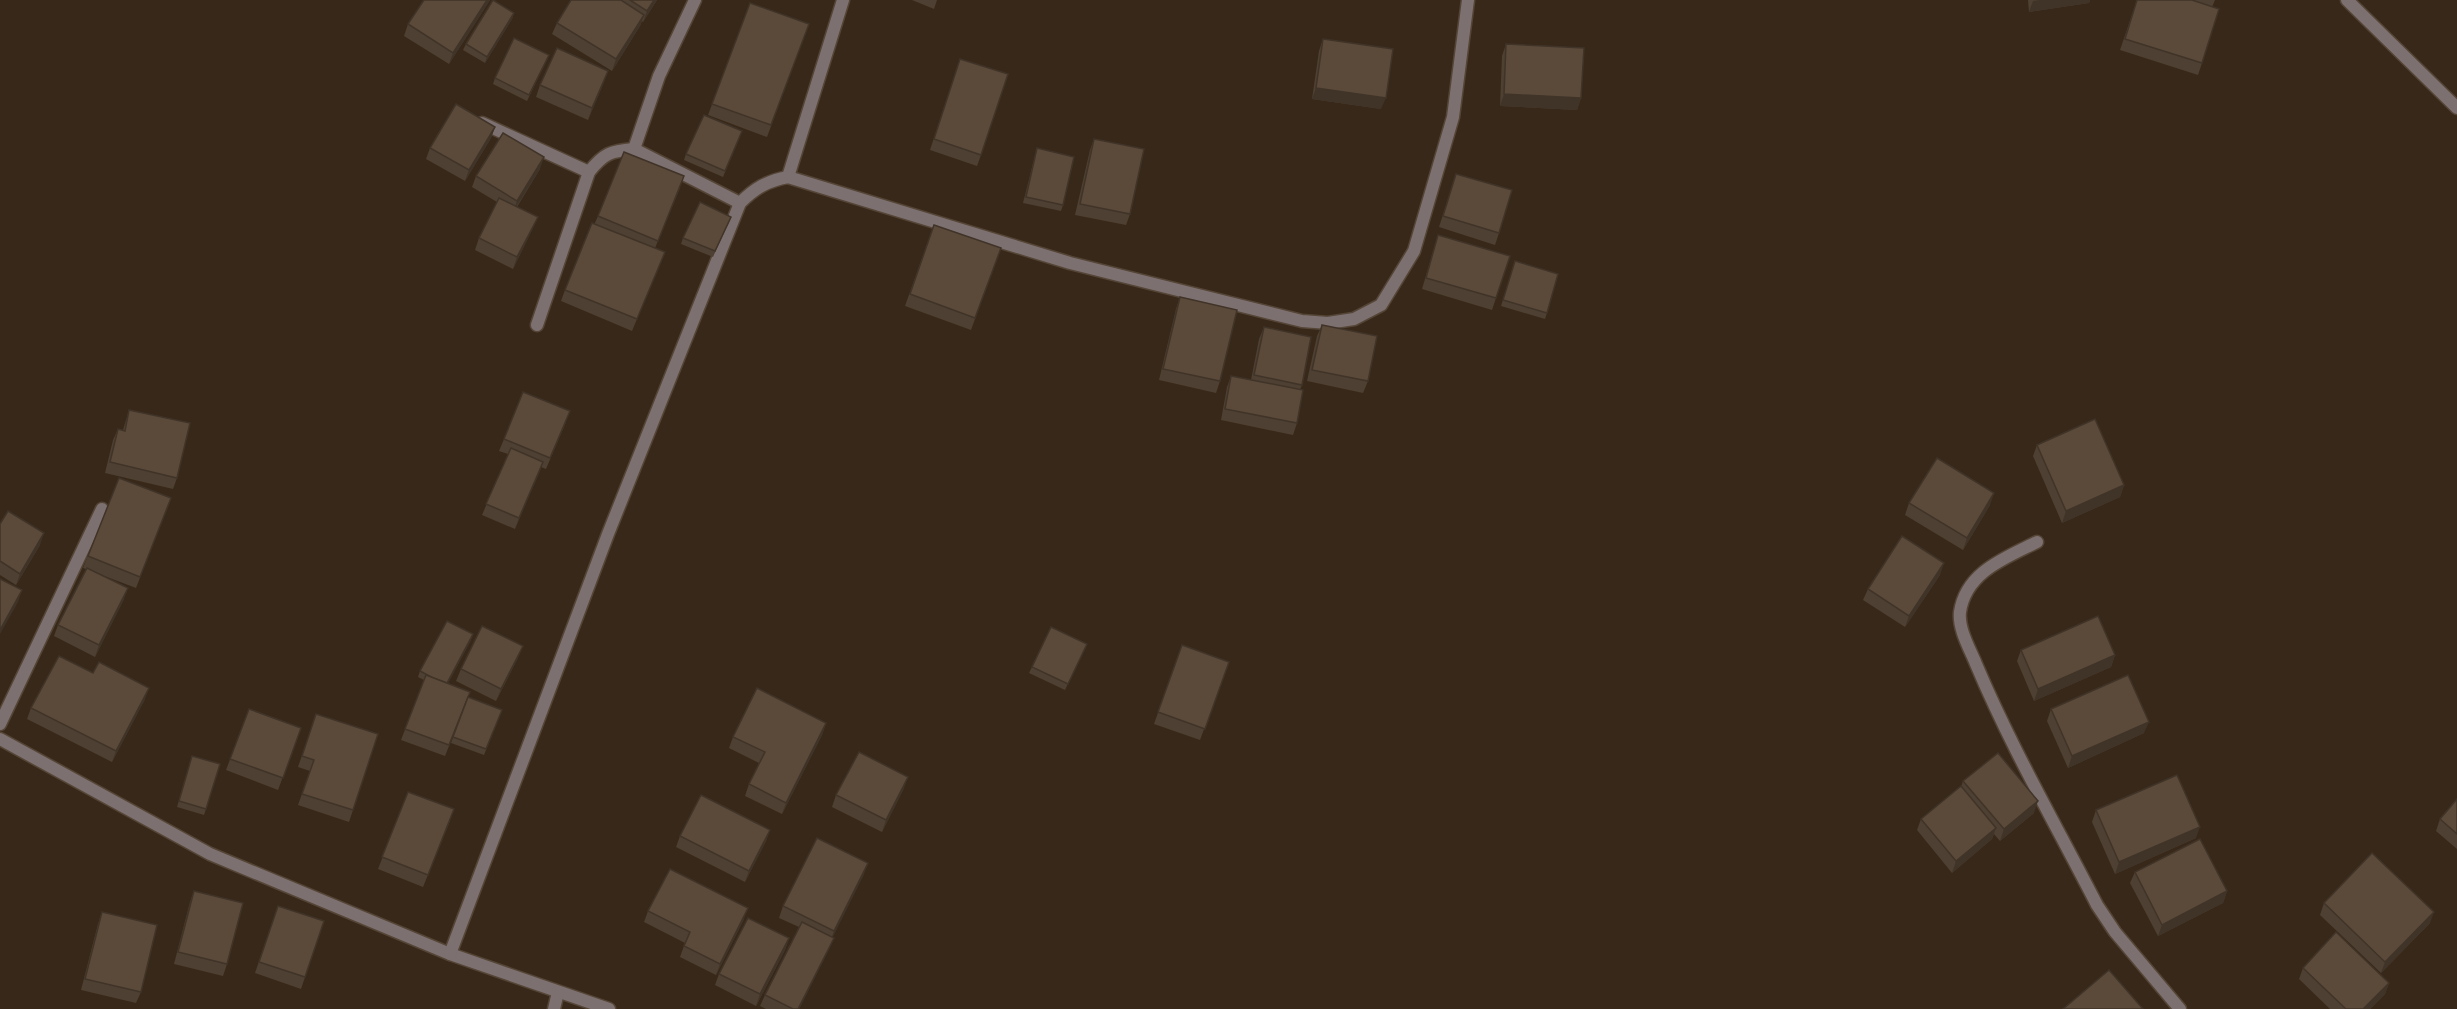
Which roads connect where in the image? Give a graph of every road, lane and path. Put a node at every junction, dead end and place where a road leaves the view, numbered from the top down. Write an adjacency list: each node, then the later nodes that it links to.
1 (695, 0): 7 (street)
2 (843, 0): 9 (street)
3 (1468, 0): 9 (street)
4 (2347, 0): 5 (street)
5 (2457, 108)
6 (478, 121): 8 (street)
7 (634, 149): 8 (street); 10 (street)
8 (589, 172): 11 (street)
9 (788, 177): 10 (street)
10 (740, 203): 16 (street)
11 (537, 325)
12 (102, 509): 14 (street)
13 (2037, 542): 20 (street)
14 (0, 724)
15 (0, 739): 16 (street)
16 (450, 954): 17 (street)
17 (558, 992): 18 (street); 19 (street)
18 (554, 1009)
19 (609, 1009)
20 (2180, 1009)

